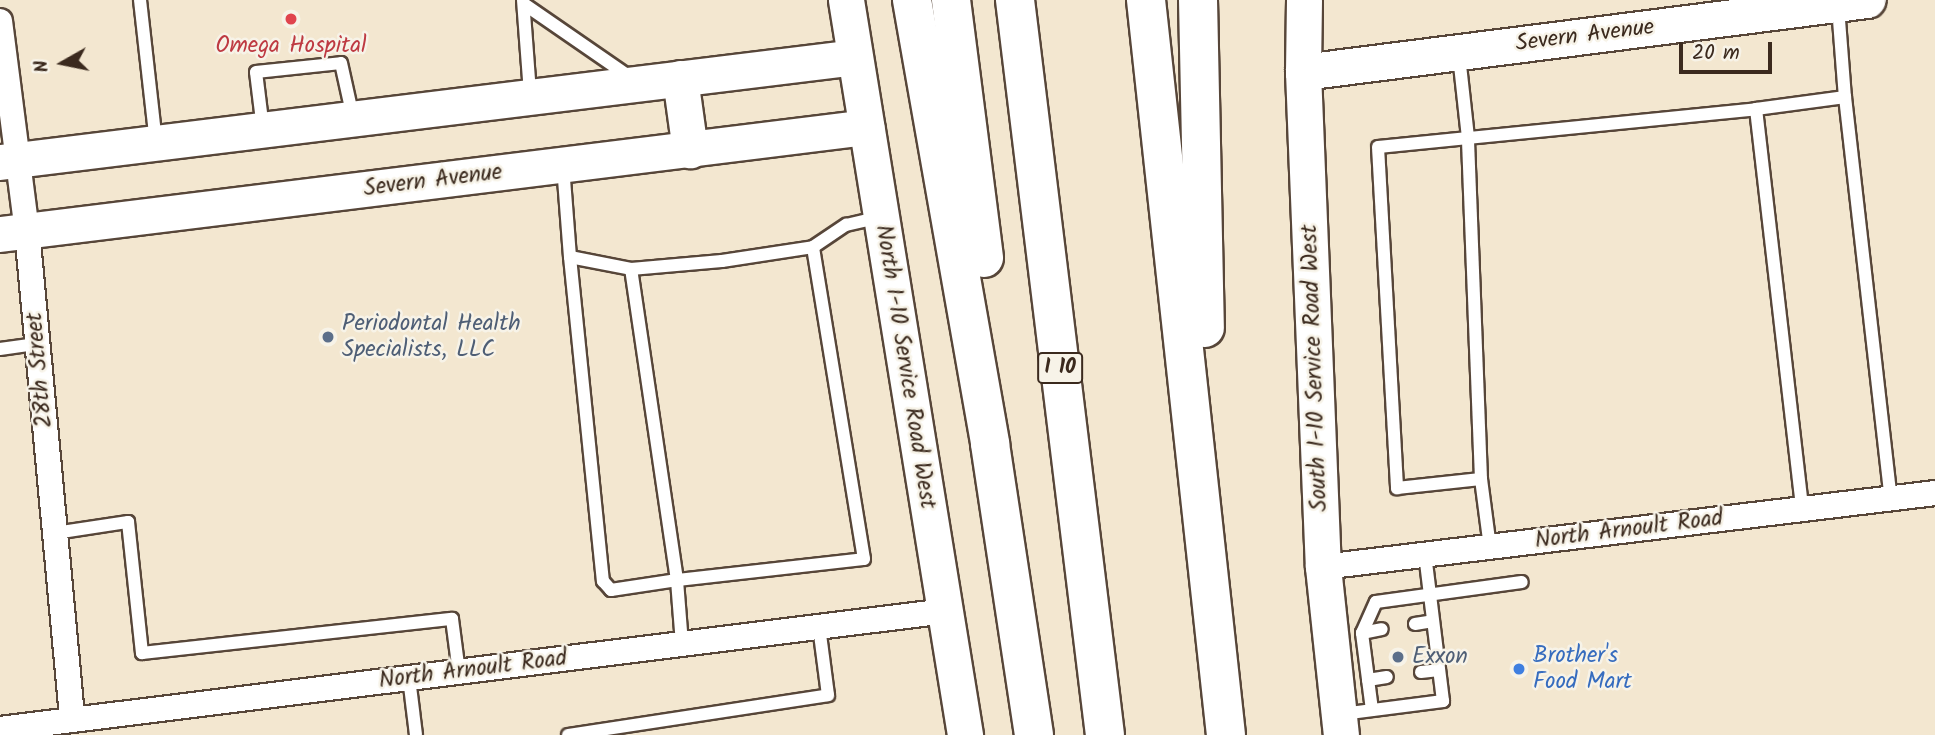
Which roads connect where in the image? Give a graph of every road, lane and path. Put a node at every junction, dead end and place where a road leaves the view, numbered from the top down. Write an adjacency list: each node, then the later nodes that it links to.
1 (140, 0): 24 (lane)
2 (846, 0): 13 (street, North I-10 Service Road West)
3 (912, 0): 67 (highway)
4 (951, 0): 68 (highway)
5 (1015, 0): 69 (highway, I 10)
6 (1146, 0): 43 (highway)
7 (1198, 0): 43 (highway)
8 (1304, 0): 14 (street, South I-10 Service Road West)
9 (524, 2): 16 (lane); 17 (lane)
10 (1852, 2): 12 (street, Severn Avenue); 18 (lane)
11 (0, 21): 26 (street, 28th Street)
12 (1458, 52): 14 (street, Severn Avenue); 23 (lane)
13 (855, 57): 15 (street); 21 (street, North I-10 Service Road West)
14 (1303, 72): 42 (street, South I-10 Service Road West)
15 (680, 78): 16 (street); 25 (street)
16 (639, 83): 17 (street)
17 (531, 96): 20 (street)
18 (1845, 97): 19 (lane); 37 (lane)
19 (1756, 109): 23 (lane); 38 (lane)
20 (353, 118): 22 (street); 22 (lane)
21 (866, 127): 25 (street, Severn Avenue); 28 (street, North I-10 Service Road West)
22 (263, 129): 24 (street)
23 (1468, 138): 35 (lane); 35 (lane)
24 (156, 142): 26 (street)
25 (690, 150): 27 (street, Severn Avenue)
26 (10, 160): 29 (street, 28th Street)
27 (563, 164): 29 (street, Severn Avenue); 31 (lane)
28 (880, 216): 30 (lane); 47 (street, North I-10 Service Road West)
29 (14, 232): 33 (street, 28th Street)
30 (813, 247): 32 (lane); 44 (lane)
31 (570, 257): 32 (lane); 44 (lane)
32 (631, 269): 44 (lane)
33 (37, 344): 34 (lane); 39 (street, 28th Street)
34 (0, 349)
35 (1482, 480): 40 (lane)
36 (1935, 493): 37 (street, North Arnoult Road)
37 (1891, 498): 38 (street, North Arnoult Road)
38 (1802, 509): 40 (street, North Arnoult Road)
39 (55, 533): 55 (lane); 60 (street, 28th Street)
40 (1490, 547): 41 (street, North Arnoult Road)
41 (1425, 554): 42 (street, North Arnoult Road); 46 (lane)
42 (1323, 567): 61 (street, South I-10 Service Road West)
43 (1210, 575): 70 (highway)
44 (677, 580): 53 (lane)
45 (1522, 582): 46 (lane)
46 (1429, 594): 48 (lane); 52 (lane)
47 (946, 611): 50 (street, North Arnoult Road); 66 (street, North I-10 Service Road West)
48 (1433, 621): 49 (lane); 54 (lane)
49 (1415, 624)
50 (819, 627): 53 (street, North Arnoult Road); 65 (lane)
51 (1382, 629): 52 (lane)
52 (1362, 633): 59 (lane)
53 (682, 644): 55 (street, North Arnoult Road)
54 (1439, 670): 56 (lane); 61 (lane)
55 (459, 672): 58 (street, North Arnoult Road)
56 (1422, 672)
57 (1388, 677): 59 (lane)
58 (409, 678): 60 (street, North Arnoult Road); 64 (lane)
59 (1368, 680): 61 (lane)
60 (72, 720): 63 (street, North Arnoult Road)
61 (1350, 720)
62 (0, 729): 63 (street, North Arnoult Road)
63 (38, 730)
64 (416, 735)
65 (568, 735)
66 (965, 735)
67 (1034, 735)
68 (1053, 735)
69 (1105, 735)
70 (1226, 735)

